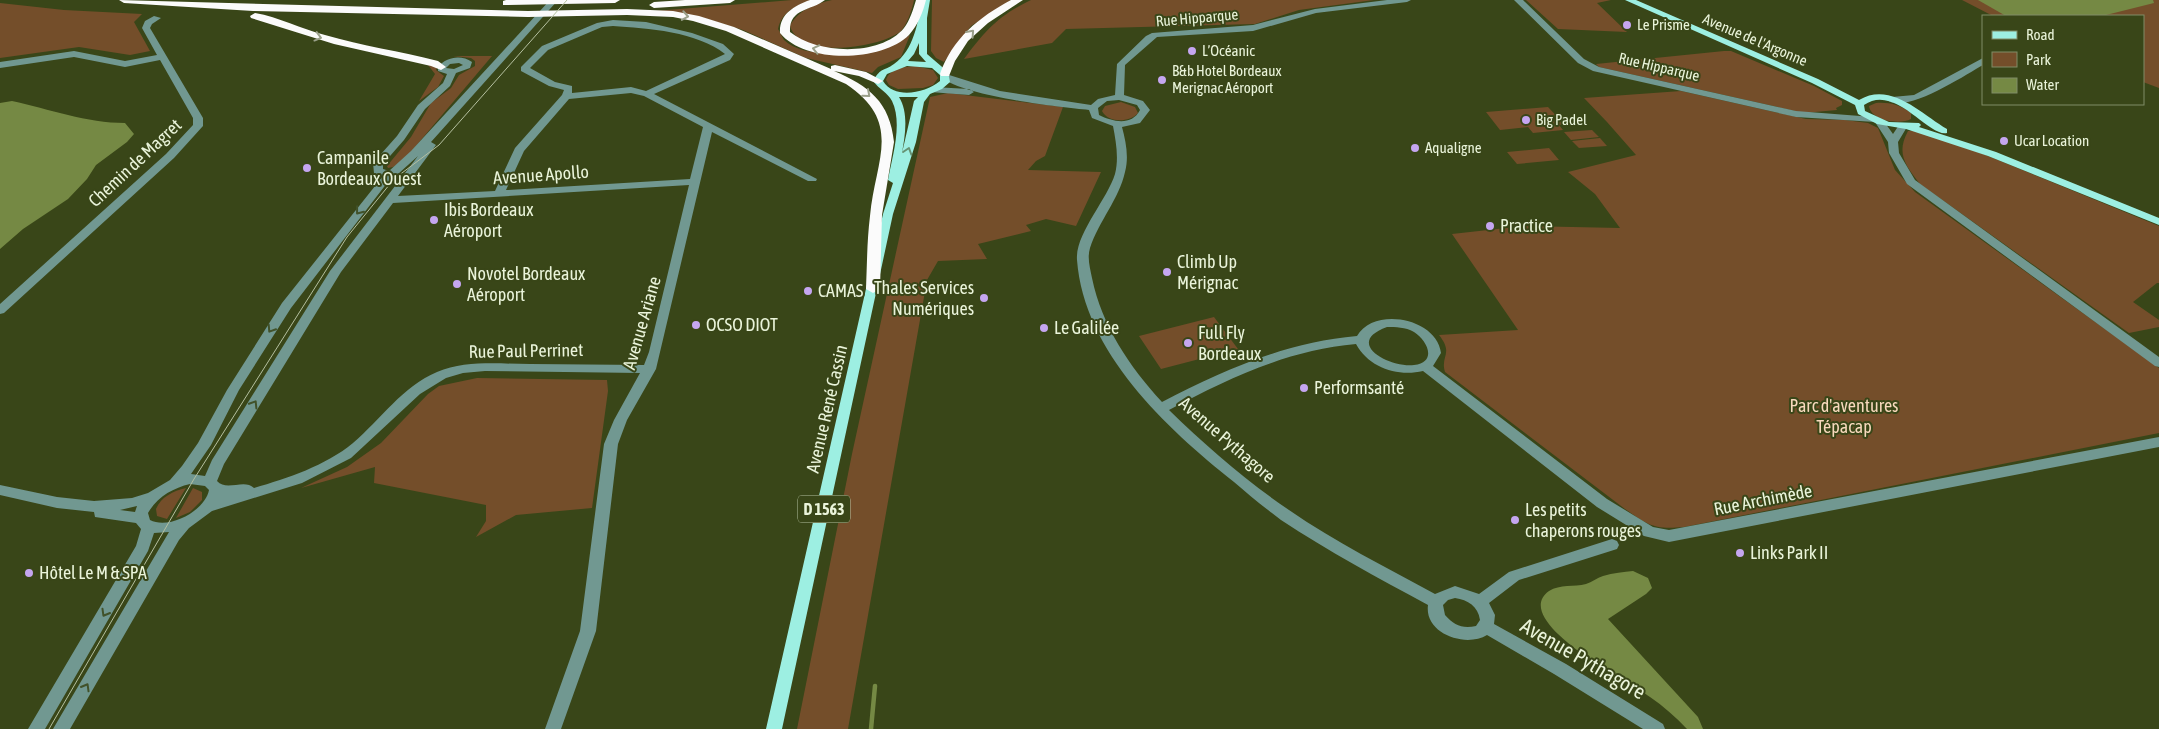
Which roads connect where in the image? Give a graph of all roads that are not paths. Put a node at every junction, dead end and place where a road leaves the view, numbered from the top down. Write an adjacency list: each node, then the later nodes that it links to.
1 (124, 0): 14 (highway)
2 (243, 0): 13 (highway)
3 (554, 0): 37 (street)
4 (615, 0): 13 (highway)
5 (730, 0): 15 (highway)
6 (820, 0): 7 (highway, one-way to 6)
7 (921, 0)
8 (926, 0): 17 (main road)
9 (1018, 0): 26 (highway, one-way to 9)
10 (1407, 0): 34 (street, Rue Hipparque)
11 (1518, 0): 42 (street, Rue Hipparque)
12 (1629, 0): 28 (main road, Avenue de l'Argonne)
13 (540, 1)
14 (188, 5): 15 (highway); 24 (highway, one-way to 24)
15 (426, 12): 19 (highway, one-way to 19)
16 (157, 18): 18 (street, Chemin de Magret)
17 (923, 18): 22 (main road); 23 (main road)
18 (162, 56): 21 (street); 58 (street, Chemin de Magret)
19 (792, 57): 27 (highway); 57 (highway, one-way to 57)
20 (1982, 62): 36 (street)
21 (0, 65)
22 (897, 65): 23 (main road); 27 (main road)
23 (934, 66): 26 (main road)
24 (441, 67): 25 (street); 25 (street)
25 (453, 72): 49 (street)
26 (946, 75): 29 (main road); 32 (street)
27 (878, 81): 30 (main road)
28 (1815, 81): 35 (main road, Avenue de l'Argonne); 39 (main road, Avenue de l'Argonne)
29 (930, 92): 30 (main road); 32 (street); 54 (main road, Avenue René Cassin / D 1563, one-way to 29)
30 (891, 93): 54 (main road, Avenue René Cassin / D 1563)
31 (647, 94): 33 (street); 33 (street); 45 (street)
32 (999, 95): 40 (street)
33 (566, 96): 52 (street)
34 (1119, 97): 40 (street); 44 (street)
35 (1876, 98): 38 (main road, Avenue de l'Argonne); 39 (main road)
36 (1916, 98): 38 (street); 41 (street)
37 (466, 99): 49 (street); 53 (street)
38 (1892, 100): 41 (main road, Avenue de l'Argonne)
39 (1859, 106): 42 (street, Rue Hipparque); 43 (main road, Avenue de l'Argonne)
40 (1093, 108): 44 (street)
41 (1920, 114): 46 (main road); 48 (main road)
42 (1817, 116): 43 (street, Rue Hipparque)
43 (1876, 121): 46 (main road); 47 (street)
44 (1116, 124): 63 (street, Avenue Pythagore)
45 (708, 126): 50 (street); 51 (street, Avenue Ariane)
46 (1906, 127): 47 (street); 48 (main road)
47 (1893, 142): 60 (street)
48 (1992, 154): 55 (main road)
49 (390, 174): 56 (street); 66 (street, one-way to 66)
50 (812, 179)
51 (695, 182): 52 (street, Avenue Apollo); 62 (street, Avenue Ariane)
52 (498, 195): 53 (street, Avenue Apollo)
53 (389, 200): 56 (street)
54 (888, 214): 57 (main road, Avenue René Cassin / D 1563)
55 (2159, 222)
56 (359, 239): 67 (street, one-way to 56)
57 (873, 289): 81 (main road, Avenue René Cassin / D 1563)
58 (0, 310)
59 (1362, 340): 61 (street); 61 (street); 63 (street)
60 (2159, 363)
61 (1425, 366): 64 (street, Rue Archimède)
62 (650, 369): 65 (street, Rue Paul Perrinet); 80 (street, Avenue Ariane)
63 (1160, 409): 75 (street, Avenue Pythagore)
64 (2159, 442)
65 (289, 480): 67 (street, Rue Paul Perrinet); 70 (street, Rue Paul Perrinet)
66 (174, 484): 67 (street, Rue Paul Perrinet); 69 (street)
67 (213, 486): 70 (street)
68 (0, 490): 71 (street)
69 (152, 497): 71 (street); 72 (street)
70 (208, 507): 73 (street)
71 (86, 508): 72 (street)
72 (145, 522): 73 (street); 78 (street, one-way to 78)
73 (186, 522): 79 (street, one-way to 73)
74 (1612, 545): 76 (street)
75 (1436, 602): 76 (street); 77 (street)
76 (1479, 602): 77 (street)
77 (1486, 627): 82 (street, Avenue Pythagore)
78 (36, 729)
79 (61, 729)
80 (553, 729)
81 (774, 729)
82 (1657, 729)

